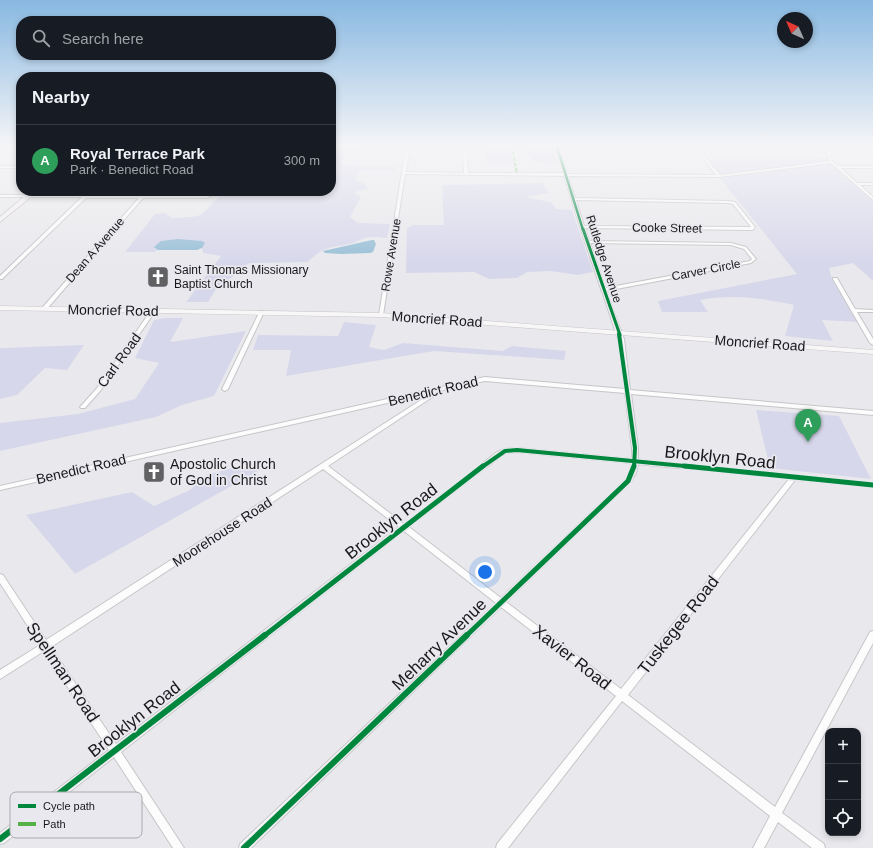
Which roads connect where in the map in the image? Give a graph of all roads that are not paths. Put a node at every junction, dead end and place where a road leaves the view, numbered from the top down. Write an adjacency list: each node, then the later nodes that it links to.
1 (402, 187): 23 (street, Rowe Avenue)
2 (570, 187): 10 (street, Rutledge Avenue)
3 (860, 187): 9 (street)
4 (0, 196): 5 (street)
5 (28, 196): 6 (street); 11 (main road)
6 (85, 197): 7 (street); 14 (street)
7 (141, 197): 8 (street); 18 (street, Dean A Avenue)
8 (208, 197)
9 (873, 199)
10 (574, 200): 12 (street, Rutledge Avenue); 12 (street, Cooke Street)
11 (0, 220)
12 (583, 227): 13 (street, Rutledge Avenue)
13 (587, 242): 16 (street, Rutledge Avenue); 16 (street, Carver Circle)
14 (0, 278)
15 (835, 279): 20 (street)
16 (603, 290): 24 (street, Rutledge Avenue)
17 (0, 308): 18 (main road, Moncrief Road)
18 (44, 309): 19 (main road, Moncrief Road)
19 (154, 310): 22 (main road, Moncrief Road); 30 (street, Carl Road)
20 (853, 310): 21 (street); 25 (street)
21 (873, 311)
22 (262, 312): 23 (main road, Moncrief Road); 28 (street)
23 (382, 315): 24 (main road, Moncrief Road)
24 (618, 332): 26 (main road, Moncrief Road); 29 (street, Meharry Avenue)
25 (873, 343)
26 (873, 352)
27 (443, 388): 29 (street, Benedict Road); 33 (street, Moorehouse Road); 36 (street, Benedict Road)
28 (226, 389)
29 (628, 392): 31 (street, Benedict Road); 32 (street, Meharry Avenue)
30 (83, 407)
31 (873, 413)
32 (635, 462): 34 (street, Brooklyn Road); 37 (street, Brooklyn Road); 39 (street, Meharry Avenue)
33 (324, 466): 37 (street, Xavier Road); 41 (street, Moorehouse Road)
34 (794, 477): 35 (street, Brooklyn Road); 43 (street, Tuskegee Road)
35 (873, 485)
36 (0, 488)
37 (405, 527): 39 (street, Xavier Road); 44 (street, Brooklyn Road)
38 (0, 577): 41 (street, Spellman Road)
39 (501, 602): 43 (street, Xavier Road); 50 (street, Meharry Avenue)
40 (873, 635): 46 (street)
41 (45, 646): 42 (street, Moorehouse Road); 44 (street, Spellman Road)
42 (0, 675)
43 (622, 695): 46 (street, Xavier Road); 51 (street, Tuskegee Road)
44 (115, 751): 45 (street, Brooklyn Road); 49 (street, Spellman Road)
45 (61, 792)
46 (776, 814): 52 (street); 53 (street, Xavier Road)
47 (10, 831): 48 (street, Brooklyn Road)
48 (0, 839)
49 (179, 848)
50 (244, 848)
51 (501, 848)
52 (758, 848)
53 (820, 848)

